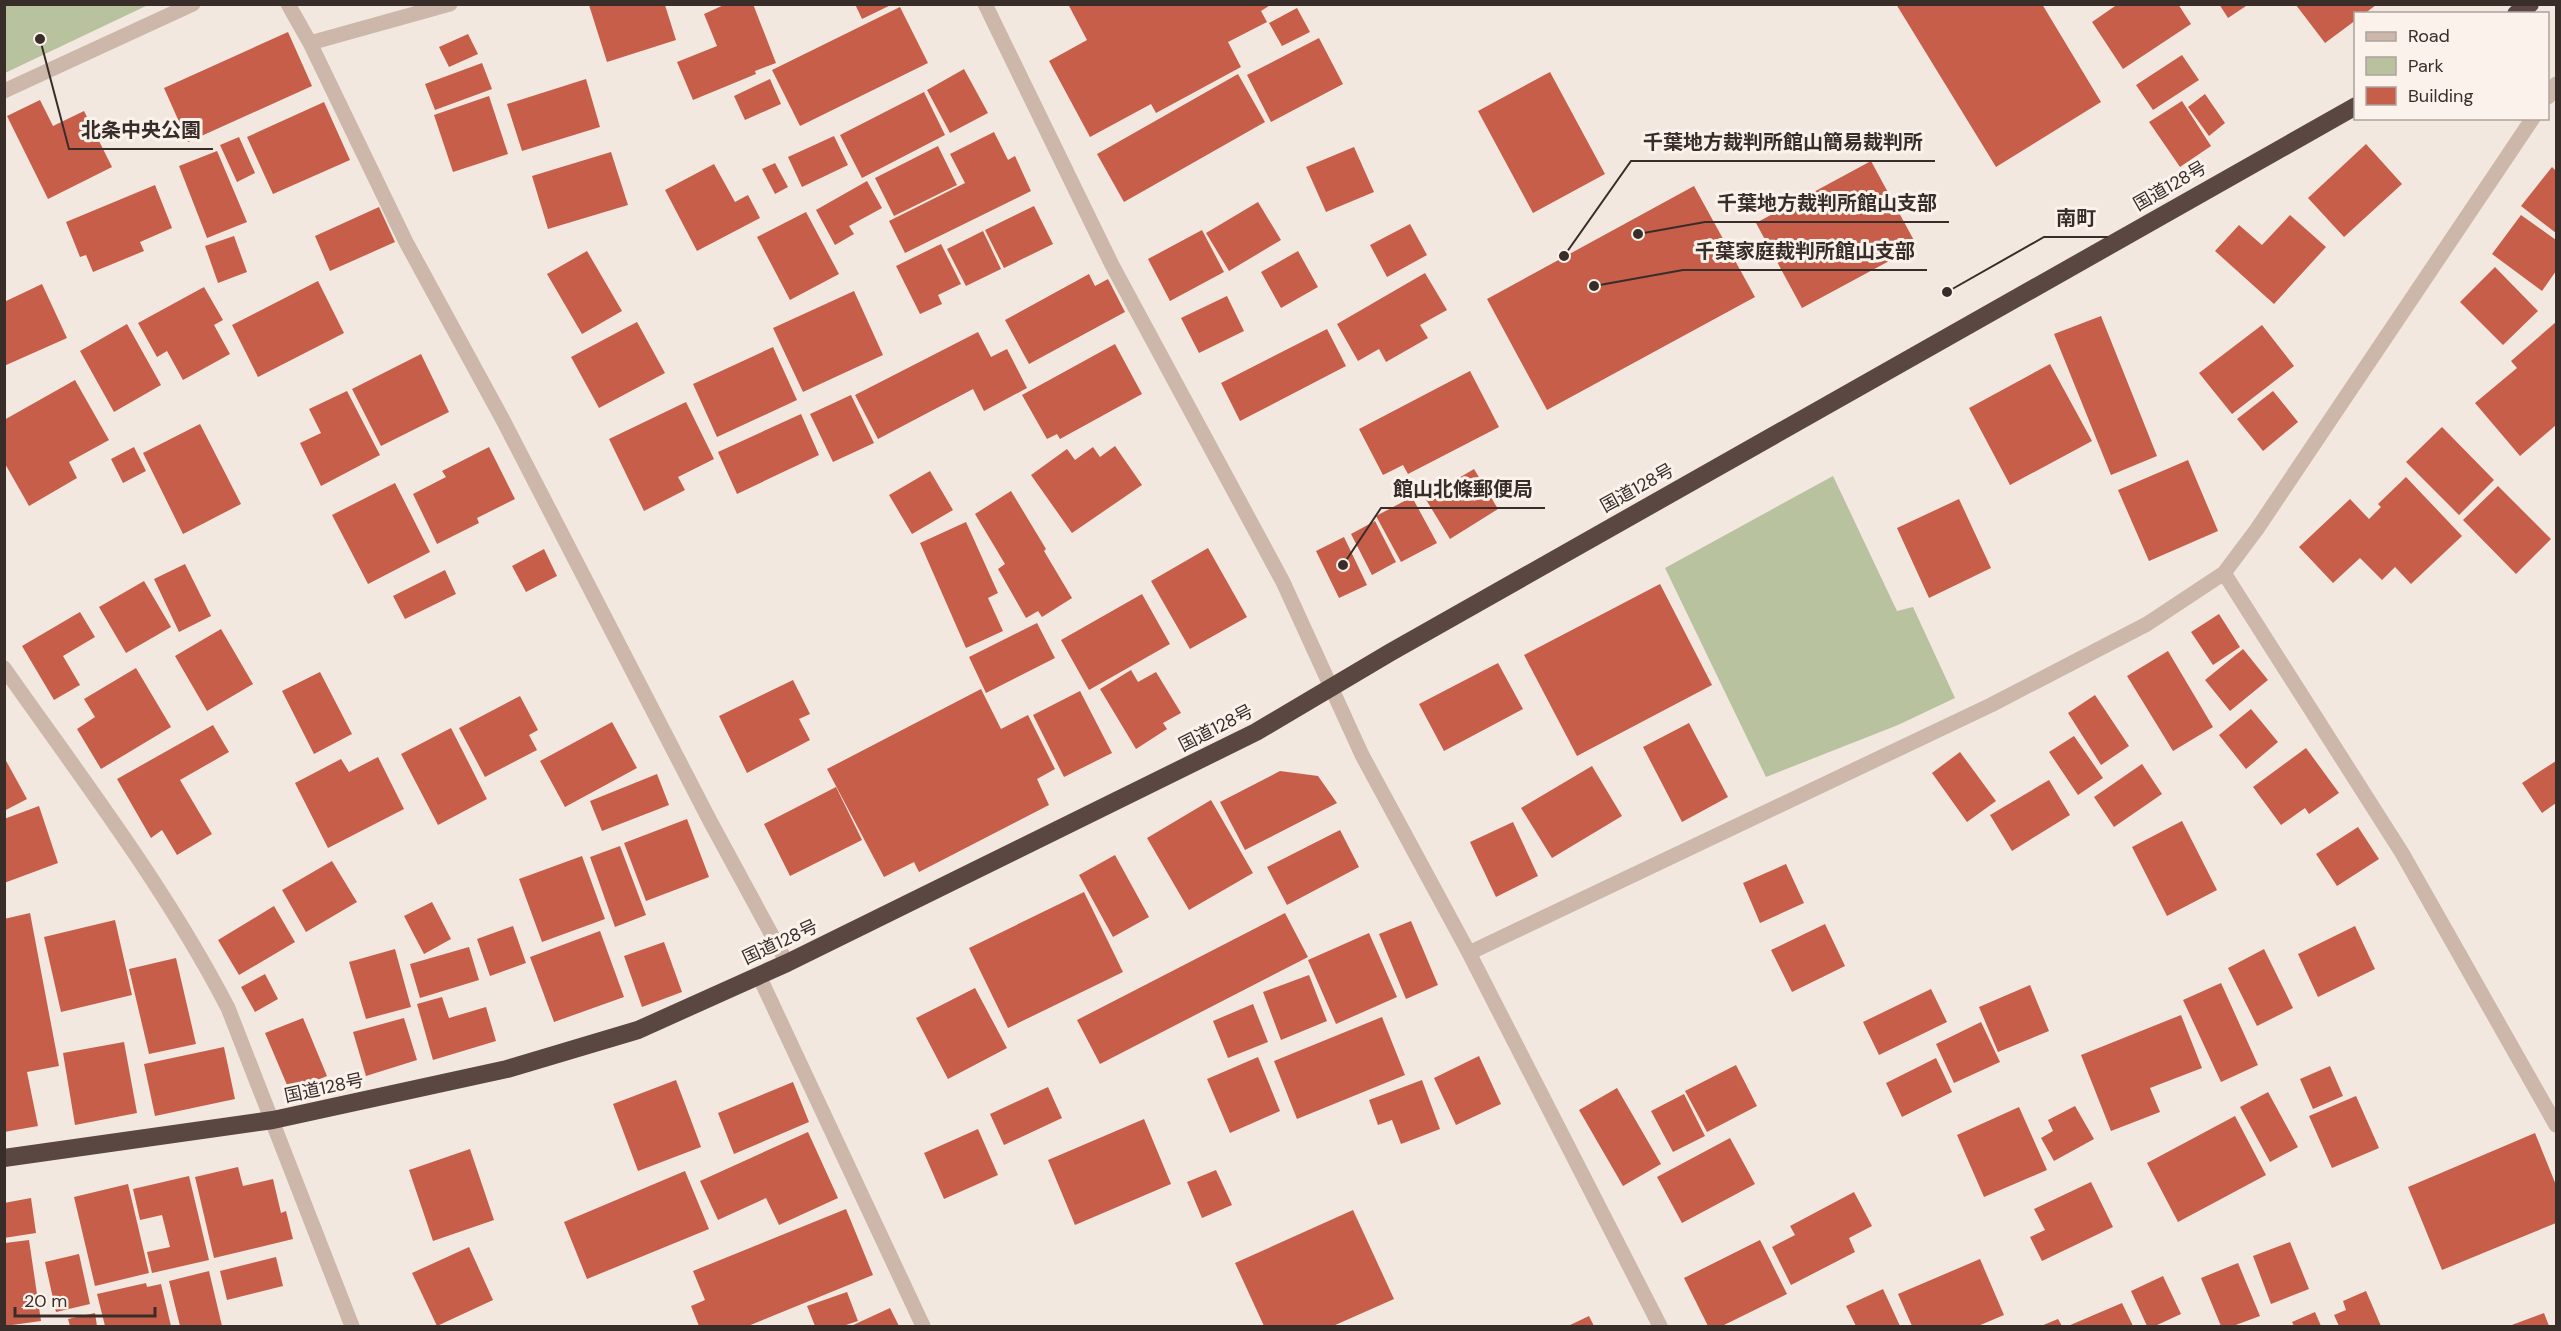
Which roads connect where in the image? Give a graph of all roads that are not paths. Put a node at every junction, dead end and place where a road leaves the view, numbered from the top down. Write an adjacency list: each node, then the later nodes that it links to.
1 (193, 4): 6 (street)
2 (288, 4): 5 (street)
3 (450, 4): 5 (street)
4 (985, 4): 11 (street)
5 (310, 43): 13 (street)
6 (4, 91)
7 (2354, 107): 11 (highway, 国道128号)
8 (2532, 120): 9 (street)
9 (2224, 573): 12 (street); 16 (street)
10 (4, 668): 15 (street)
11 (1331, 687): 12 (street); 13 (highway, 国道128号)
12 (1470, 953): 20 (street)
13 (787, 963): 14 (highway, 国道128号)
14 (759, 976): 15 (highway, 国道128号); 19 (street)
15 (273, 1120): 17 (highway, 国道128号); 18 (street)
16 (2556, 1125)
17 (4, 1158)
18 (352, 1326)
19 (923, 1326)
20 (1660, 1326)

